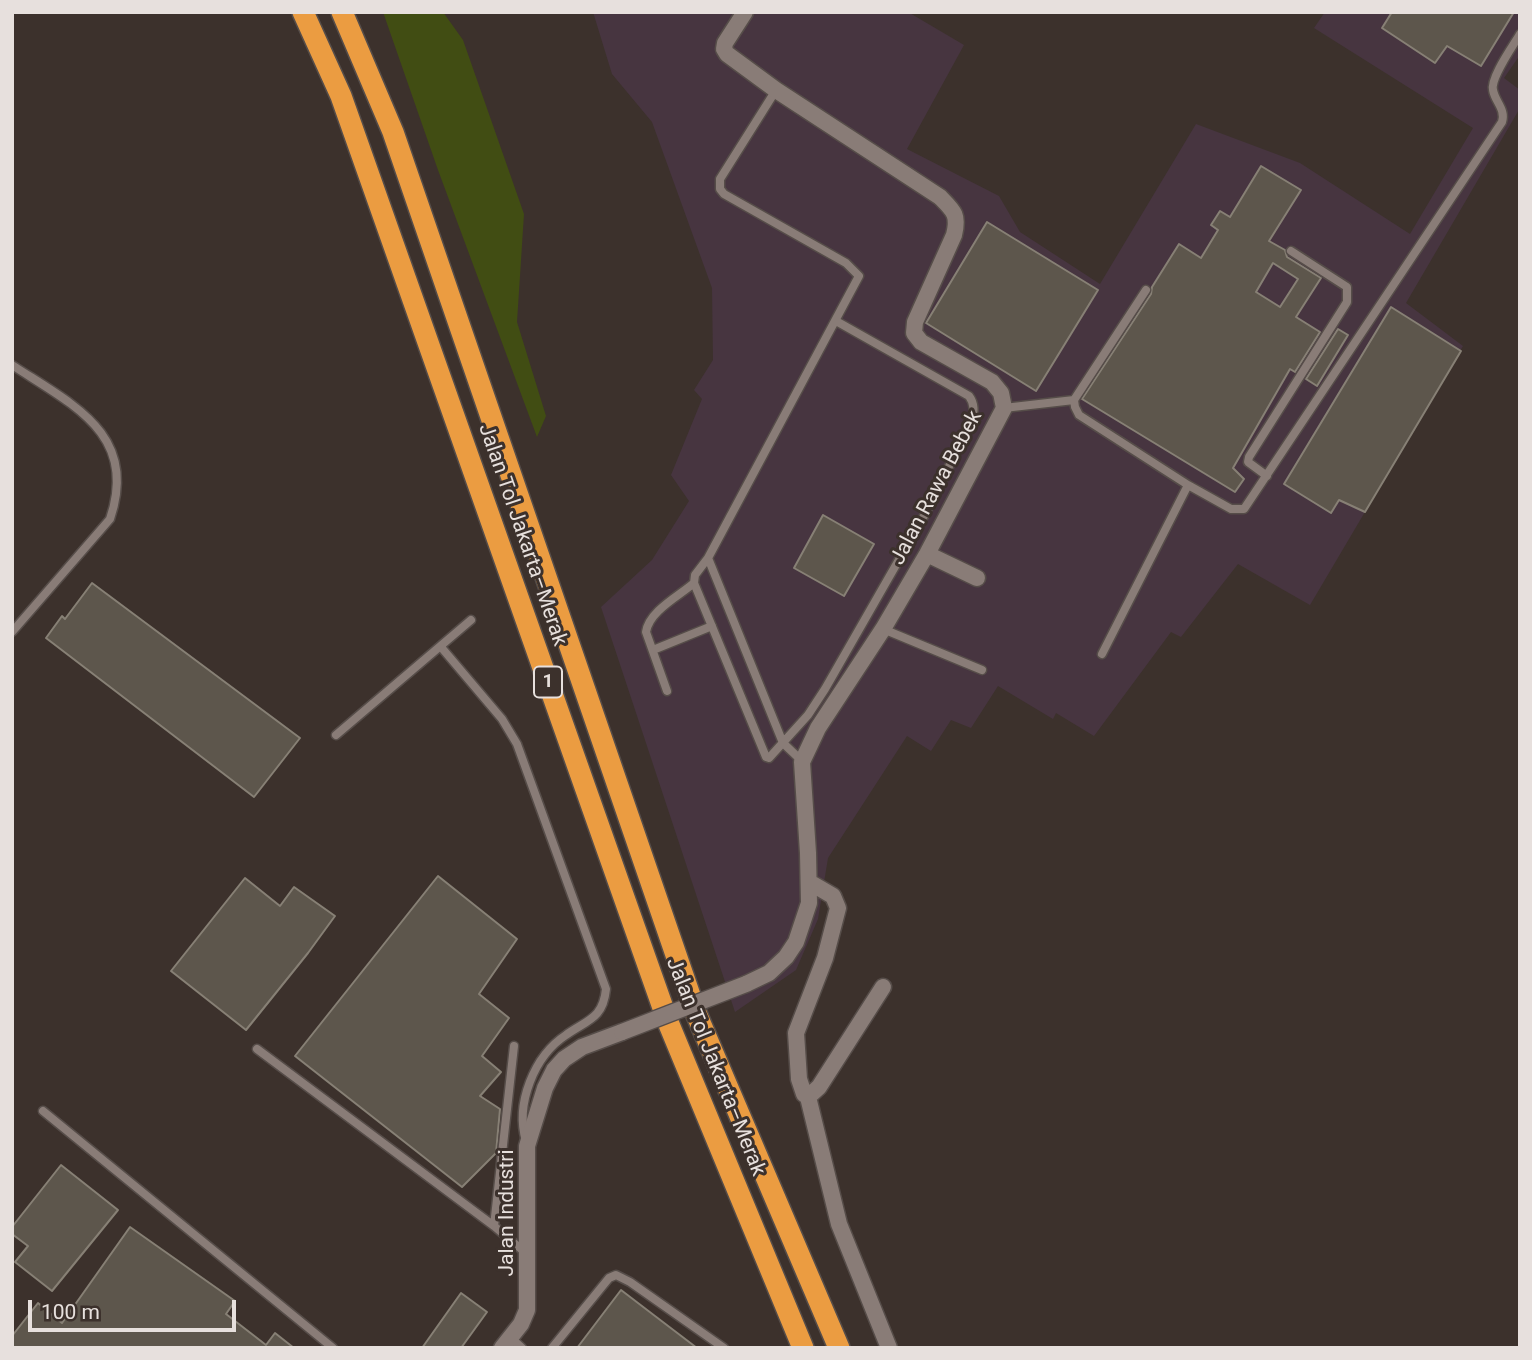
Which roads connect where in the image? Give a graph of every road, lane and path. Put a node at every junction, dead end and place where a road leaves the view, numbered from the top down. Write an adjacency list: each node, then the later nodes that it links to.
1 (303, 12): 44 (highway, Jalan Tol Jakarta–Merak / 1)
2 (342, 12): 45 (highway, Jalan Tol Jakarta–Merak / 1)
3 (745, 12): 5 (street, Jalan Rawa Bebek)
4 (1520, 34): 12 (lane)
5 (776, 90): 8 (lane); 11 (street, Jalan Rawa Bebek)
6 (1291, 251): 12 (lane)
7 (1146, 290): 10 (lane)
8 (836, 321): 15 (lane); 28 (lane)
9 (12, 365): 21 (lane)
10 (1074, 400): 11 (lane); 13 (lane)
11 (1004, 408): 14 (street, Jalan Rawa Bebek)
12 (1267, 476): 13 (lane)
13 (1188, 485): 24 (lane)
14 (927, 554): 16 (street); 20 (street, Jalan Rawa Bebek)
15 (708, 558): 17 (lane); 28 (lane)
16 (977, 578)
17 (694, 583): 19 (lane); 23 (lane)
18 (471, 620): 22 (lane)
19 (712, 626): 23 (lane); 28 (lane)
20 (883, 629): 25 (lane); 29 (street, Jalan Rawa Bebek)
21 (12, 632)
22 (440, 647): 27 (lane); 37 (lane)
23 (653, 650): 26 (lane)
24 (1102, 654)
25 (982, 670)
26 (667, 691)
27 (336, 735)
28 (783, 743): 29 (lane)
29 (802, 761): 30 (street, Jalan Rawa Bebek)
30 (808, 881): 31 (street, Jalan Rawa Bebek); 35 (street)
31 (746, 984): 37 (street, Jalan Industri, bridge)
32 (883, 987): 35 (street)
33 (514, 1046): 38 (lane)
34 (257, 1049): 38 (lane)
35 (808, 1097): 46 (street)
36 (43, 1111): 41 (lane)
37 (527, 1146): 39 (street, Jalan Industri)
38 (494, 1226): 39 (lane)
39 (527, 1254): 40 (street, Jalan Industri)
40 (511, 1344)
41 (333, 1348)
42 (552, 1348): 43 (lane)
43 (724, 1348)
44 (803, 1348)
45 (839, 1348)
46 (889, 1348)

